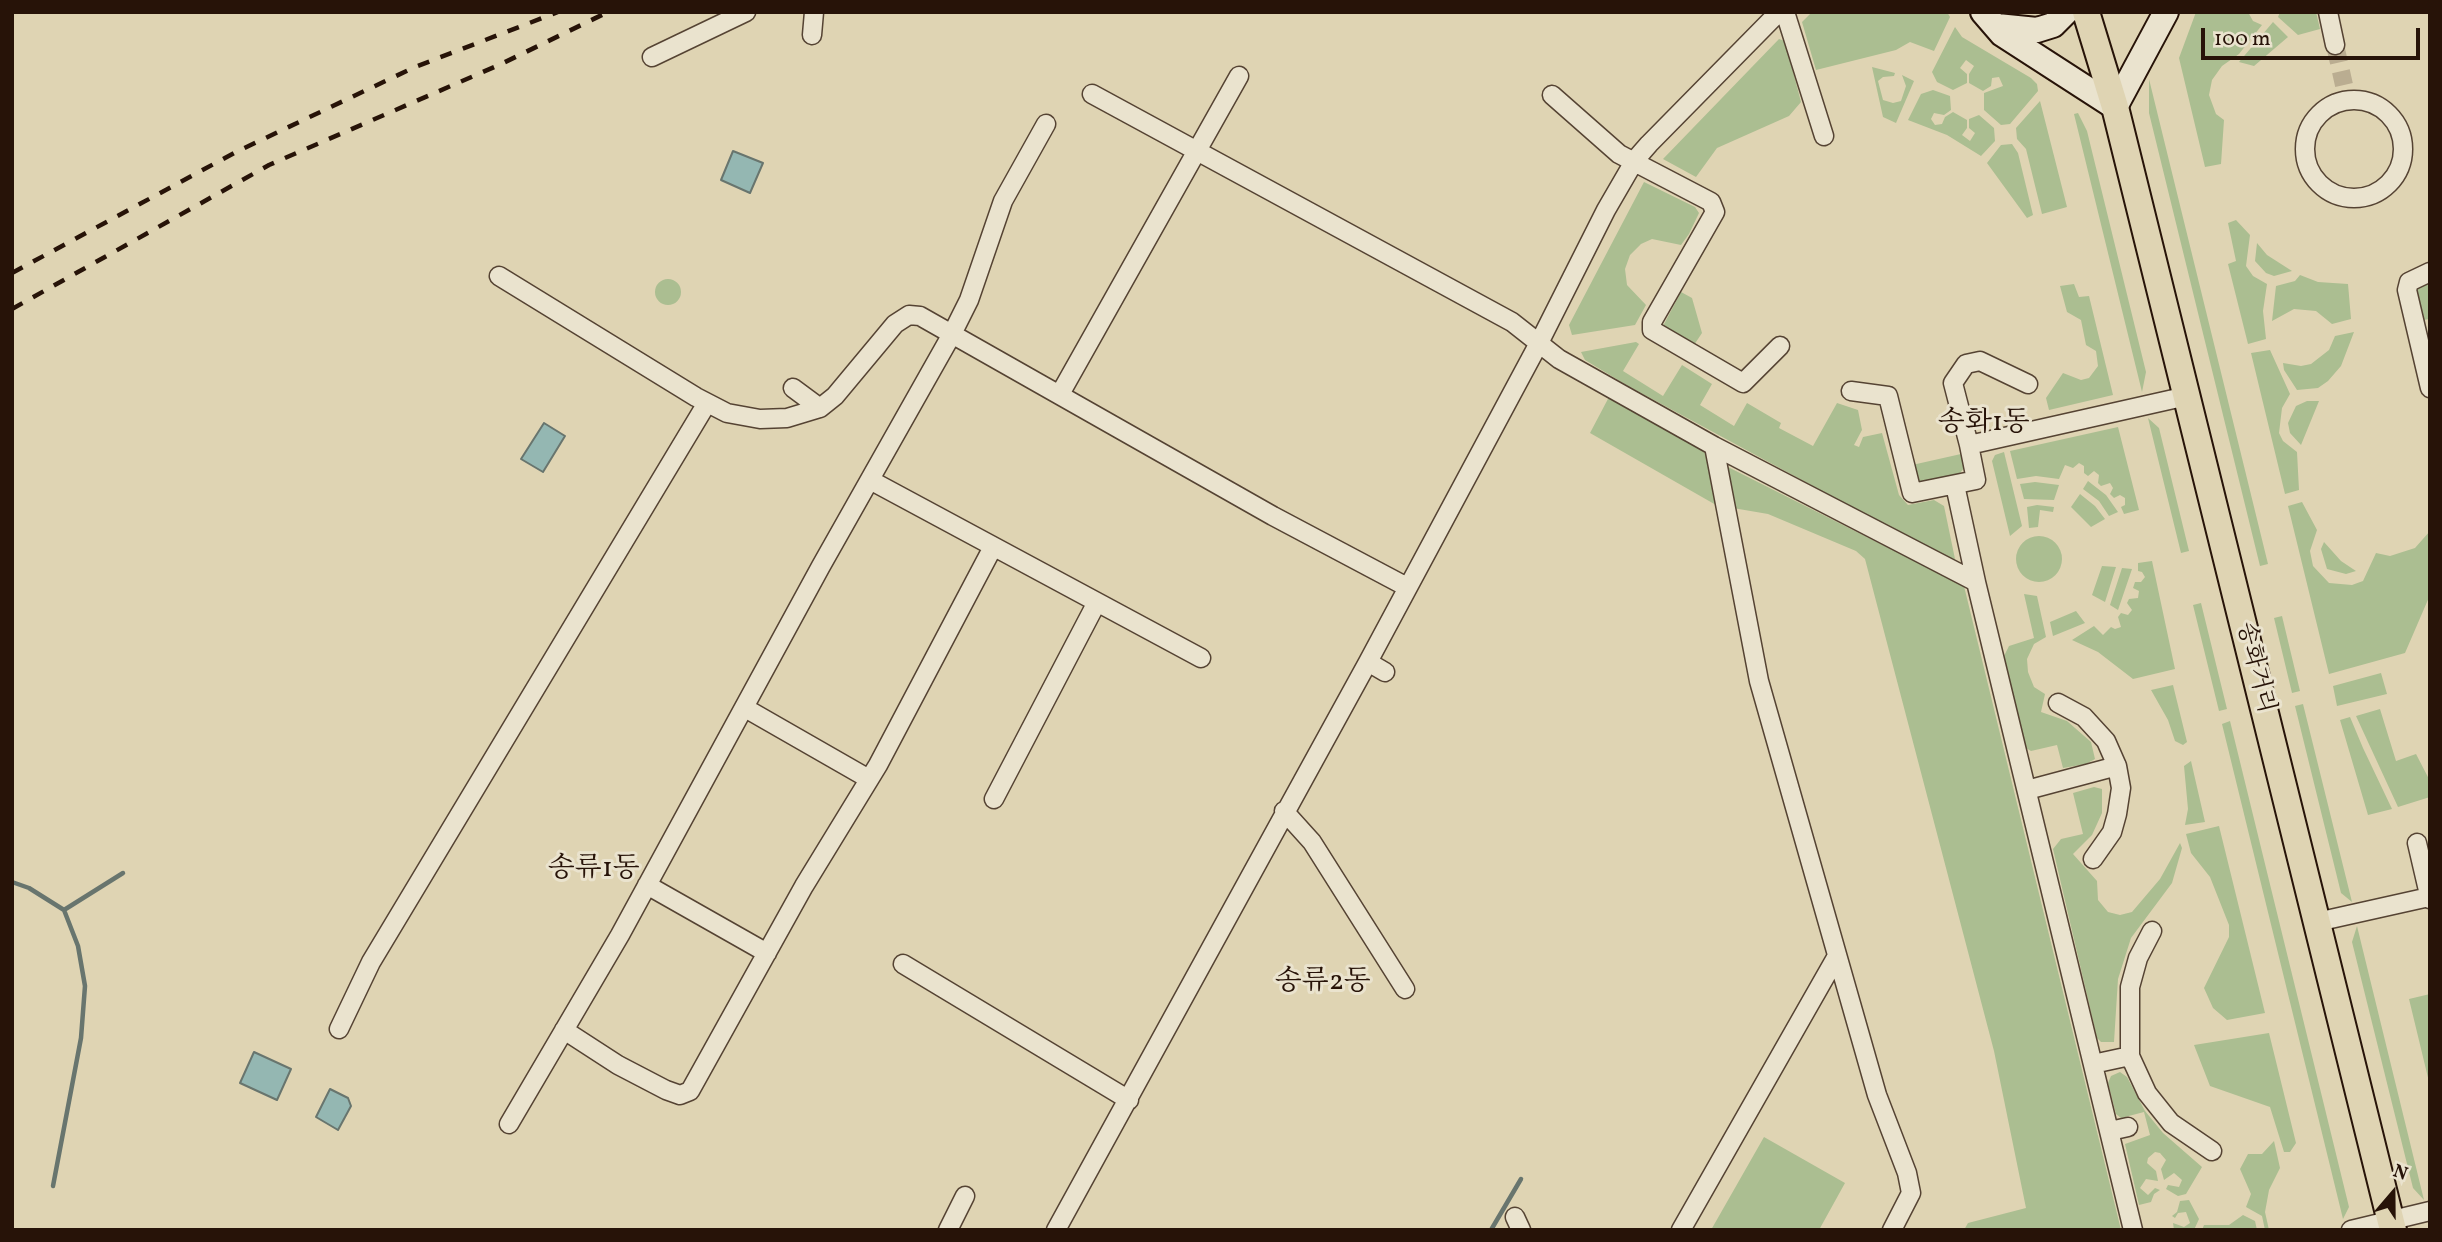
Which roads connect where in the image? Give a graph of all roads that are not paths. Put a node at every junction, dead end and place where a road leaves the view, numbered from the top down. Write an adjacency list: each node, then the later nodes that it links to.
1 (746, 12): 12 (street)
2 (814, 12): 10 (street)
3 (2066, 12): 9 (street)
4 (2086, 12): 17 (main road, 송화거리)
5 (2098, 12): 17 (main road, 송화거리)
6 (2166, 12): 17 (street)
7 (2328, 12): 11 (street)
8 (1773, 15): 19 (street); 21 (street)
9 (1988, 19): 17 (street)
10 (812, 35)
11 (2335, 44)
12 (652, 57)
13 (1239, 76): 20 (street)
14 (2346, 93): 14 (street)
15 (1092, 94): 20 (street)
16 (1552, 95): 21 (street)
17 (2115, 107): 33 (main road, 송화거리)
18 (1046, 124): 24 (street)
19 (1824, 136)
20 (1196, 150): 25 (street); 32 (street)
21 (1635, 160): 25 (street); 26 (street)
22 (2430, 272): 27 (street)
23 (499, 276): 34 (street)
24 (952, 334): 32 (street); 35 (street); 38 (street)
25 (1539, 343): 37 (street); 42 (street)
26 (1780, 346)
27 (2427, 363): 30 (street)
28 (2028, 384): 36 (street)
29 (793, 388): 35 (street)
30 (2430, 388)
31 (1852, 391): 39 (street)
32 (1060, 394): 42 (street)
33 (2186, 396): 36 (street); 58 (main road, 송화거리)
34 (707, 403): 35 (street); 64 (street)
35 (820, 408)
36 (1969, 445): 39 (street)
37 (1714, 446): 41 (street); 61 (street)
38 (870, 481): 40 (street); 48 (street)
39 (1955, 485): 41 (street)
40 (993, 547): 43 (street); 50 (street)
41 (1976, 582): 51 (street)
42 (1407, 587): 45 (street)
43 (1097, 603): 44 (street); 52 (street)
44 (1201, 658)
45 (1368, 662): 46 (street); 53 (street)
46 (1385, 672)
47 (2058, 703): 49 (street)
48 (745, 708): 50 (street); 56 (street)
49 (2117, 766): 51 (street); 55 (street)
50 (869, 779): 60 (street)
51 (2027, 790): 67 (street)
52 (994, 799)
53 (1284, 811): 63 (street); 68 (street)
54 (2417, 843): 57 (street)
55 (2093, 859)
56 (648, 885): 60 (street); 65 (street)
57 (2430, 898): 58 (street)
58 (2317, 922): 75 (main road, 송화거리)
59 (2152, 930): 66 (street)
60 (767, 953): 65 (street)
61 (1837, 956): 78 (street); 79 (street)
62 (903, 964): 68 (street)
63 (1405, 989)
64 (339, 1029)
65 (564, 1030): 69 (street)
66 (2130, 1056): 67 (street); 72 (street)
67 (2093, 1064): 71 (street)
68 (1129, 1100): 77 (street)
69 (509, 1124)
70 (2128, 1127): 71 (street)
71 (2109, 1131): 80 (street)
72 (2212, 1151)
73 (965, 1196): 76 (street)
74 (2430, 1211): 75 (street)
75 (2391, 1225): 81 (street)
76 (948, 1230)
77 (1056, 1230)
78 (1681, 1230)
79 (1892, 1230)
80 (2133, 1230)
81 (2351, 1230)

